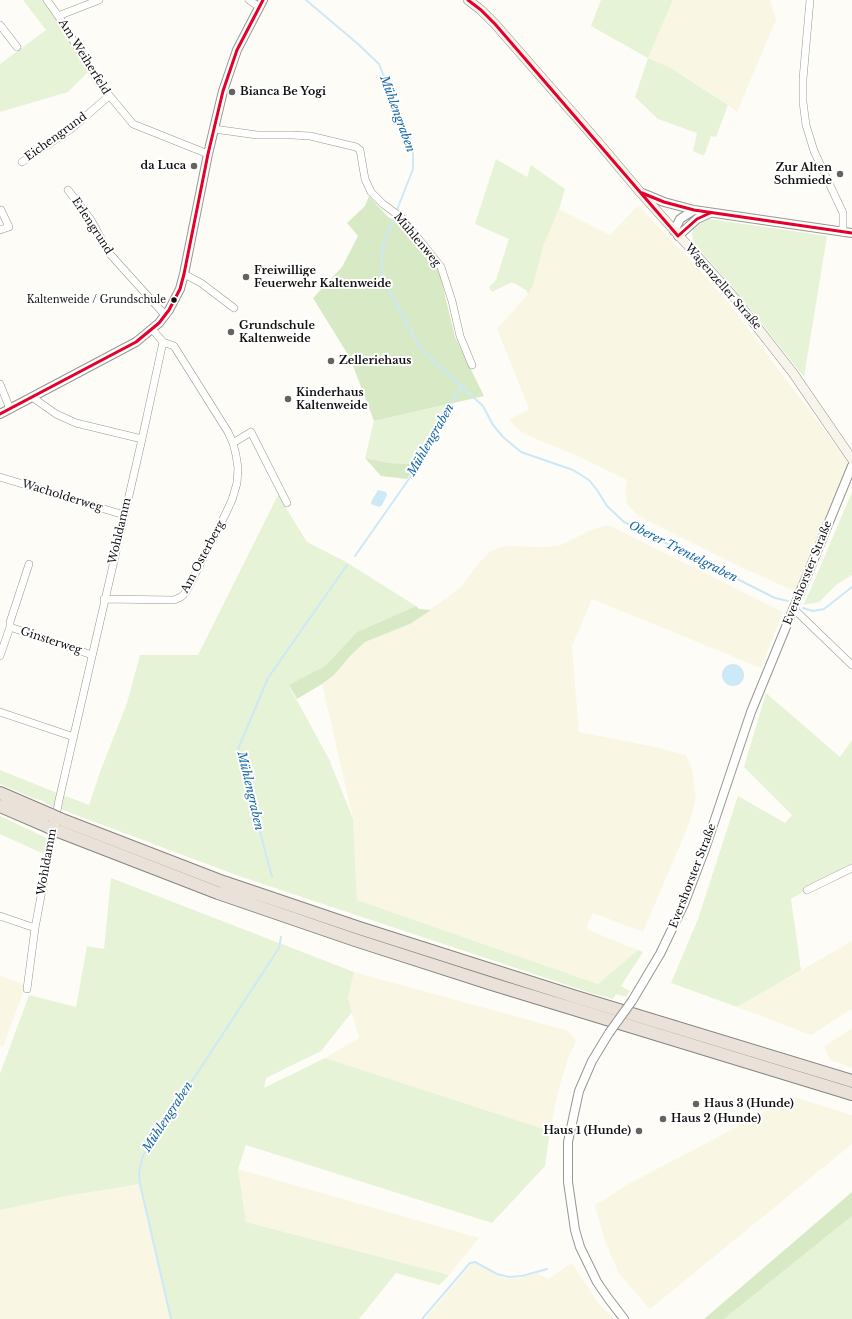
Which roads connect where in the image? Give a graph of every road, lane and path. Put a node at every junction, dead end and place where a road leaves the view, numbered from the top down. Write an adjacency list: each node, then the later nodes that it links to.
1 (47, 0): 7 (street, Am Weiherfeld)
2 (99, 0): 7 (street)
3 (249, 0): 6 (street)
4 (468, 0): 15 (main road, Wagenzeller Straße)
5 (810, 0): 21 (street)
6 (261, 4): 11 (street)
7 (58, 16): 10 (street, Am Weiherfeld)
8 (0, 25): 9 (street)
9 (17, 47)
10 (109, 96): 12 (street, Am Weiherfeld); 13 (street, Eichengrund)
11 (214, 128): 12 (street); 27 (street, Mühlenweg)
12 (208, 154): 22 (street)
13 (22, 162)
14 (68, 190): 24 (street, Erlengrund)
15 (640, 192): 17 (street); 20 (main road, Wagenzeller Straße)
16 (1, 210): 19 (street)
17 (694, 210): 18 (street); 20 (street)
18 (710, 213): 20 (street); 21 (street)
19 (0, 230)
20 (676, 233): 34 (main road, Wagenzeller Straße)
21 (848, 233)
22 (184, 274): 23 (street); 24 (street)
23 (234, 308)
24 (165, 315): 25 (street)
25 (152, 329): 26 (street); 29 (street)
26 (163, 342): 32 (street, Wohldamm); 33 (street, Am Osterberg)
27 (472, 365)
28 (0, 384): 30 (street)
29 (32, 397): 30 (street); 32 (street)
30 (10, 409): 31 (street)
31 (0, 414)
32 (142, 439): 38 (street, Wohldamm)
33 (233, 442): 37 (street); 40 (street, Am Osterberg)
34 (852, 459)
35 (852, 466): 41 (street, Evershorster Straße)
36 (0, 477): 38 (street, Wacholderweg)
37 (287, 504)
38 (124, 515): 40 (street, Wohldamm)
39 (29, 564): 42 (street, Ginsterweg)
40 (104, 599): 43 (street, Wohldamm)
41 (792, 610): 45 (street); 57 (street, Evershorster Straße, bridge)
42 (10, 628): 43 (street, Ginsterweg); 44 (street, Ginsterweg)
43 (92, 655): 47 (street, Wohldamm)
44 (0, 656)
45 (852, 665)
46 (0, 712): 47 (street)
47 (74, 736): 53 (street, Wohldamm)
48 (0, 793): 55 (highway)
49 (0, 806): 56 (highway)
50 (852, 868): 51 (street)
51 (807, 890)
52 (0, 916): 53 (street)
53 (35, 928): 54 (street, Wohldamm)
54 (27, 989)
55 (852, 1081)
56 (852, 1094)
57 (624, 1319)

